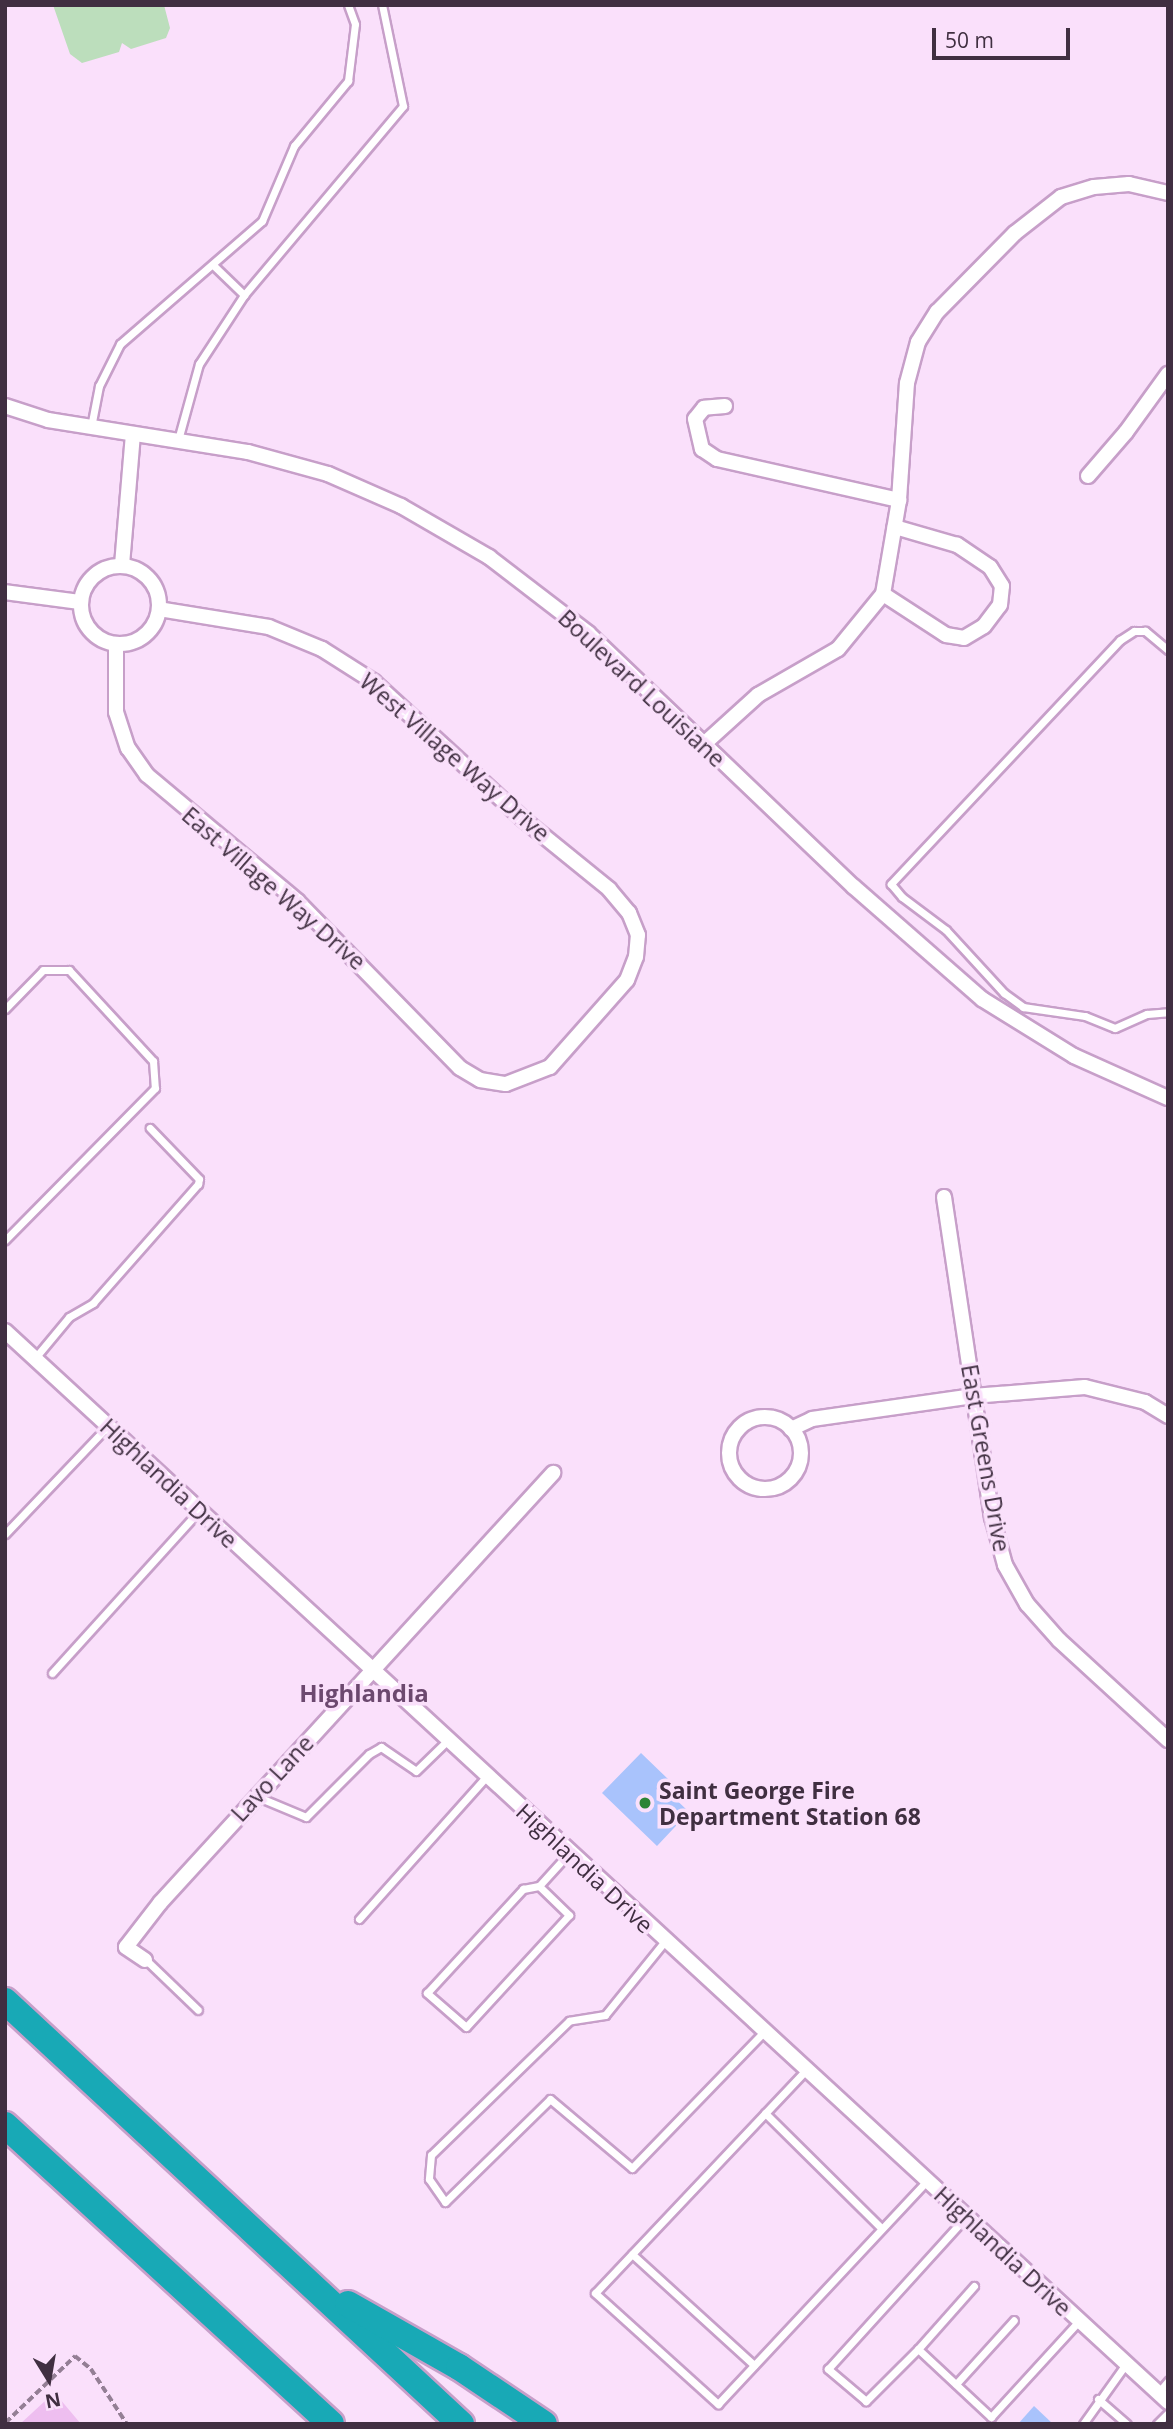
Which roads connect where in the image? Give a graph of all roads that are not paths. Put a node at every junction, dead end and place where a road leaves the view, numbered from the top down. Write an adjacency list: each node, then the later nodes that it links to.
1 (348, 5): 4 (lane)
2 (382, 5): 5 (lane)
3 (1168, 193): 13 (street)
4 (214, 266): 5 (lane); 9 (lane)
5 (244, 295): 11 (lane)
6 (1168, 374): 12 (street)
7 (5, 406): 9 (street, Boulevard Louisiane)
8 (725, 406): 13 (street)
9 (91, 427): 10 (street, Boulevard Louisiane)
10 (133, 434): 11 (street, Boulevard Louisiane); 15 (street)
11 (177, 441): 22 (street, Boulevard Louisiane)
12 (1088, 476)
13 (899, 500): 14 (street)
14 (895, 527): 17 (street); 17 (street)
15 (122, 565): 18 (street); 19 (street)
16 (5, 592): 18 (street)
17 (883, 594): 22 (street)
18 (80, 602): 20 (street)
19 (159, 609): 20 (street); 25 (street, West Village Way Drive)
20 (116, 644): 25 (street, East Village Way Drive)
21 (1168, 650): 24 (lane)
22 (704, 744): 26 (street, Boulevard Louisiane)
23 (5, 1009): 29 (lane)
24 (1168, 1012)
25 (506, 1084)
26 (1168, 1098)
27 (150, 1129): 31 (lane)
28 (944, 1197): 32 (street, East Greens Drive)
29 (5, 1240)
30 (5, 1331): 31 (street, Highlandia Drive)
31 (35, 1358): 34 (street, Highlandia Drive)
32 (973, 1396): 33 (street); 35 (street); 41 (street, East Greens Drive)
33 (1168, 1416)
34 (108, 1426): 37 (street, Highlandia Drive); 38 (lane)
35 (791, 1429): 35 (street)
36 (553, 1472): 39 (street, Lavo Lane)
37 (199, 1511): 39 (street, Highlandia Drive); 40 (lane)
38 (5, 1534)
39 (372, 1672): 42 (street, Highlandia Drive); 44 (street, Lavo Lane)
40 (52, 1673)
41 (1168, 1740)
42 (447, 1741): 43 (street, Highlandia Drive); 44 (lane)
43 (486, 1777): 45 (street, Highlandia Drive); 47 (lane)
44 (255, 1796): 49 (street, Lavo Lane)
45 (569, 1853): 46 (lane); 48 (street, Highlandia Drive)
46 (539, 1886): 46 (lane)
47 (359, 1919)
48 (665, 1941): 52 (street, Highlandia Drive); 52 (lane)
49 (145, 1960): 51 (lane)
50 (5, 2001): 60 (highway)
51 (198, 2010)
52 (764, 2032): 53 (street, Highlandia Drive)
53 (806, 2070): 54 (lane); 56 (street, Highlandia Drive)
54 (765, 2113): 58 (lane); 59 (lane)
55 (5, 2125): 67 (highway)
56 (928, 2182): 57 (street, Highlandia Drive); 58 (lane)
57 (966, 2217): 63 (street, Highlandia Drive); 64 (lane)
58 (880, 2227): 66 (lane)
59 (632, 2254): 66 (lane); 66 (lane)
60 (308, 2282): 75 (highway); 76 (highway)
61 (974, 2286): 64 (lane)
62 (1014, 2320): 68 (lane)
63 (1079, 2321): 65 (street, Highlandia Drive); 68 (lane)
64 (918, 2349): 68 (lane)
65 (1126, 2364): 69 (street, Highlandia Drive); 70 (lane)
66 (754, 2365)
67 (278, 2374): 73 (highway); 74 (highway)
68 (956, 2384)
69 (1164, 2392)
70 (1098, 2399): 72 (lane); 77 (lane)
71 (1168, 2413): 78 (lane)
72 (1085, 2421)
73 (312, 2424)
74 (331, 2424)
75 (461, 2424)
76 (544, 2424)
77 (1127, 2424)
78 (1157, 2424)

